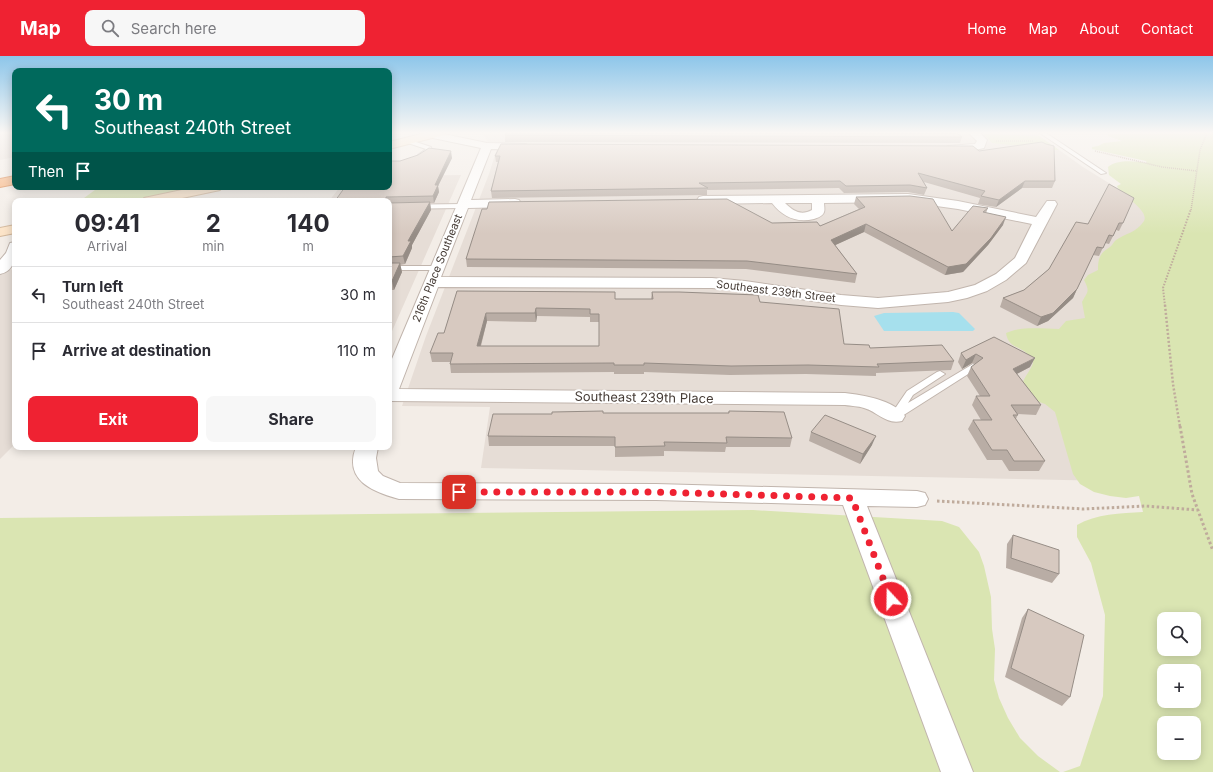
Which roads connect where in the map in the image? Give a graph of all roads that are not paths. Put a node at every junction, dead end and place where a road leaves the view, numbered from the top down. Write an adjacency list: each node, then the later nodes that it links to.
1 (478, 166): 15 (street, 216th Place Southeast)
2 (1092, 166): 5 (lane)
3 (12, 169): 4 (highway)
4 (0, 171)
5 (1103, 174)
6 (12, 181): 7 (highway)
7 (0, 184)
8 (201, 190): 9 (main road)
9 (163, 198)
10 (774, 199): 11 (street); 11 (street); 12 (street)
11 (818, 199): 17 (street)
12 (695, 200)
13 (527, 203): 15 (street)
14 (1051, 204): 17 (street, Southeast 239th Street)
15 (462, 205): 16 (lane); 20 (street, 216th Place Southeast)
16 (392, 207)
17 (1040, 222): 22 (street, Southeast 239th Street)
18 (12, 255): 21 (street)
19 (392, 268): 20 (lane)
20 (437, 268): 22 (street, 216th Place Southeast)
21 (0, 270)
22 (431, 282): 23 (street, 216th Place Southeast)
23 (395, 359): 25 (street, 216th Place Southeast)
24 (973, 366): 28 (lane)
25 (392, 374)
26 (940, 374): 28 (lane)
27 (392, 395): 28 (street, Southeast 239th Place)
28 (895, 416)
29 (366, 450): 30 (street)
30 (852, 498): 31 (street); 32 (street)
31 (917, 499)
32 (957, 772)

